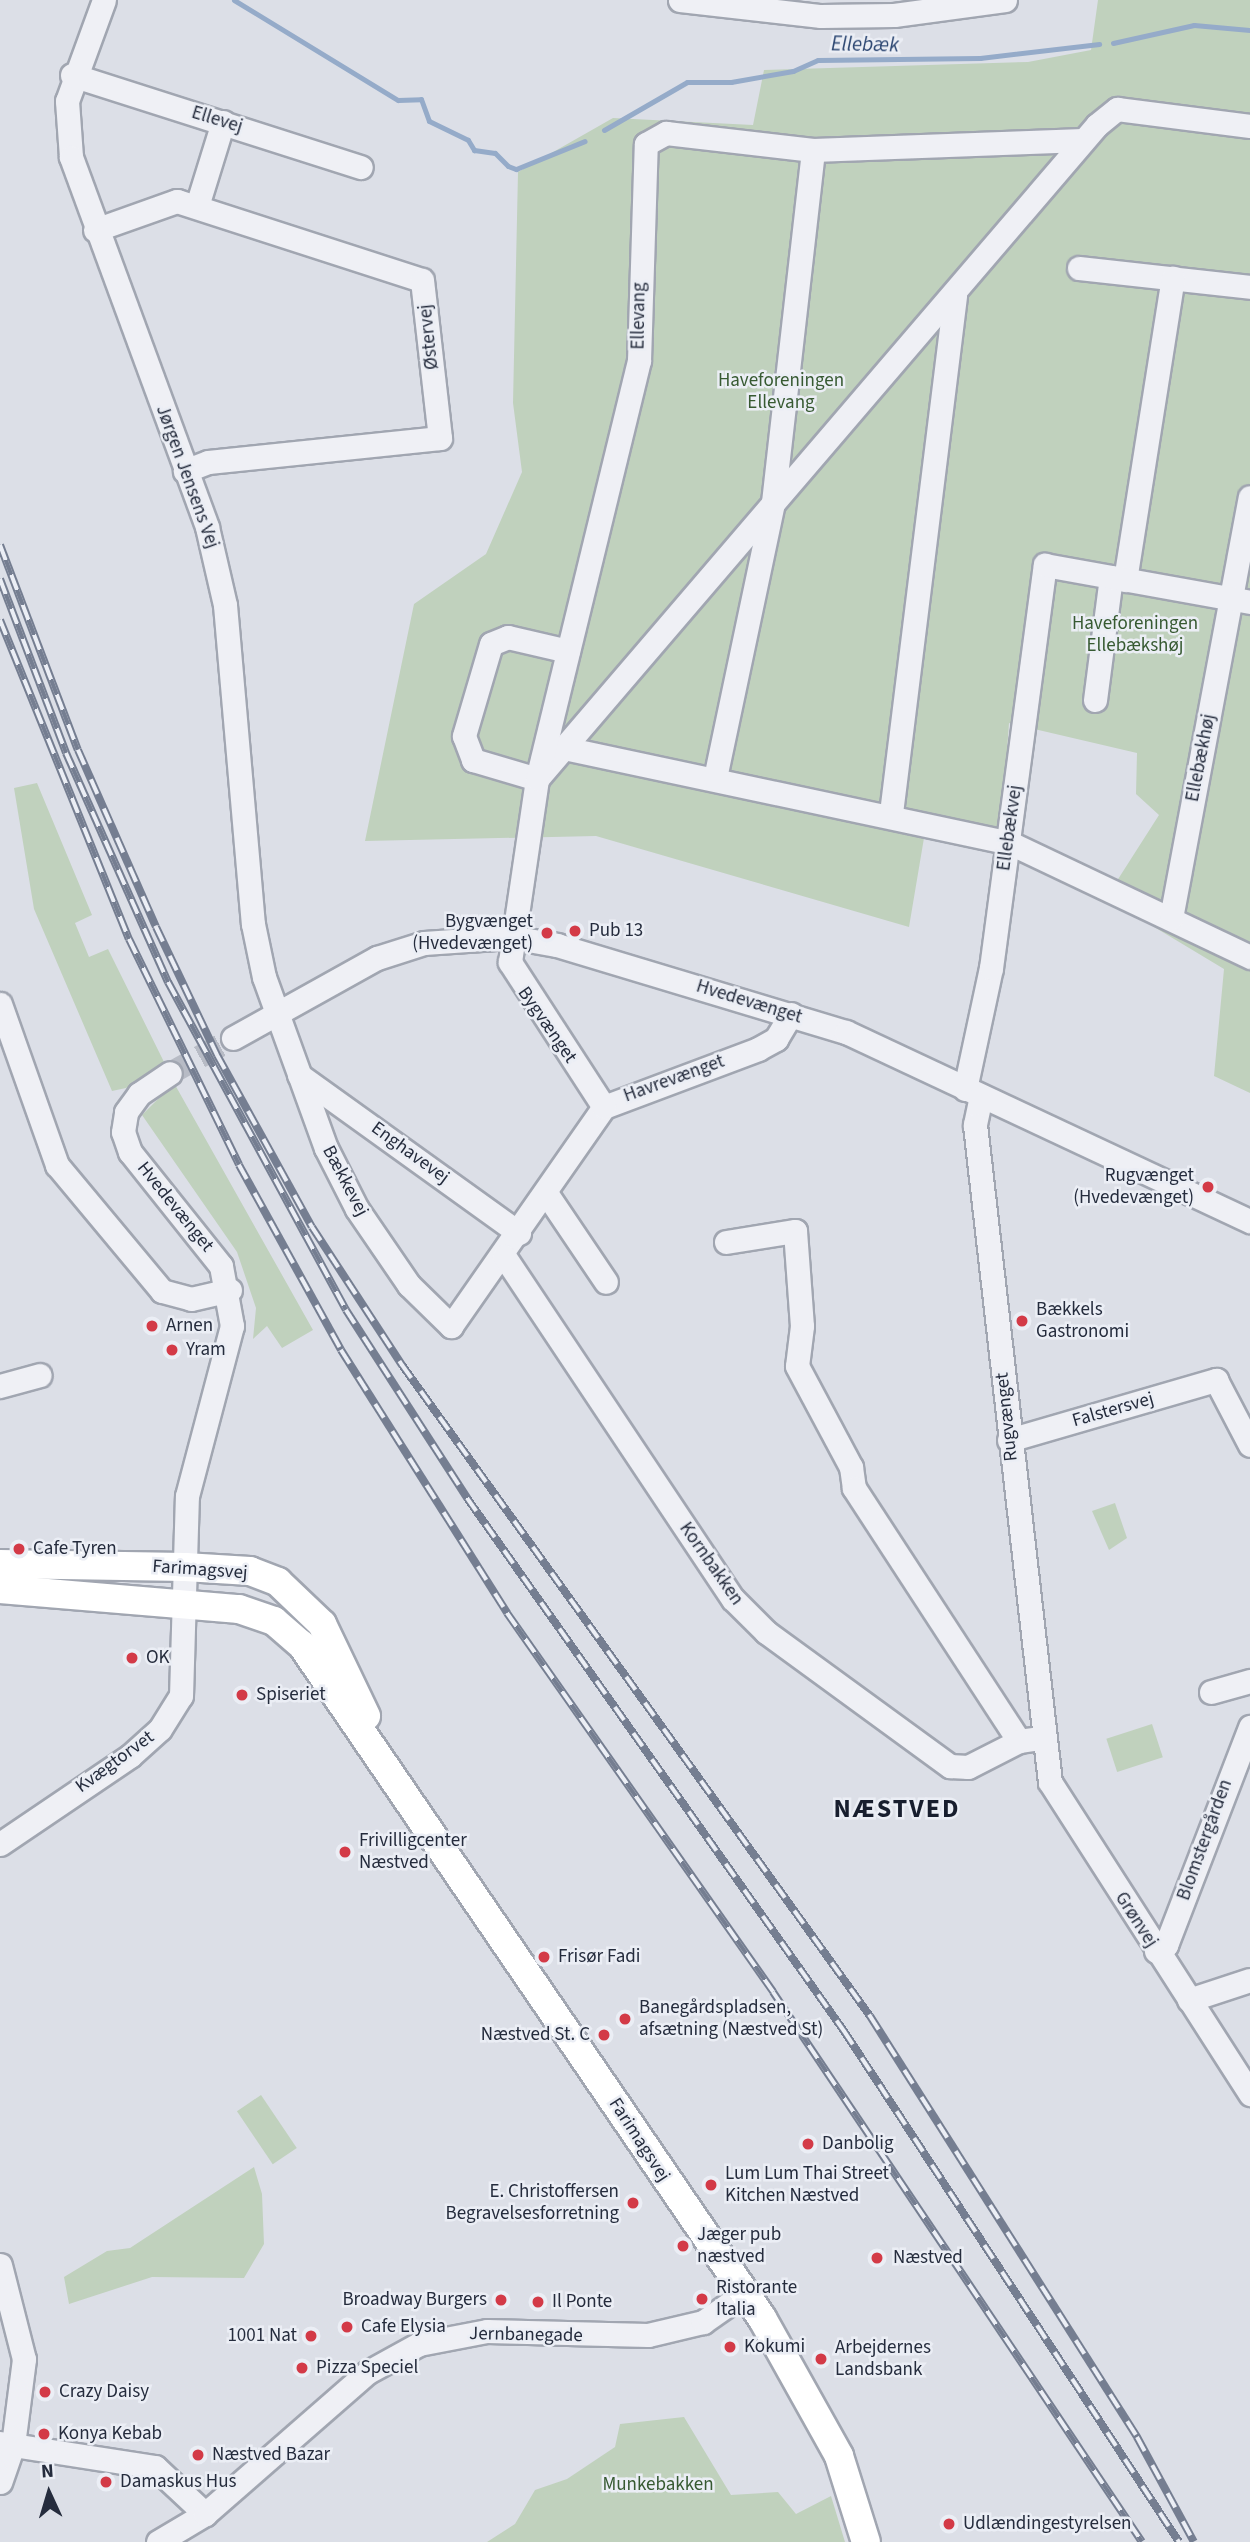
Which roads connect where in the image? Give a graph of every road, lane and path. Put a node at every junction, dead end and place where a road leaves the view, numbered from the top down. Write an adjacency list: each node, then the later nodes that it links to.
1 (104, 0): 5 (street, Jørgen Jensens Vej)
2 (680, 0): 4 (street)
3 (1005, 0): 4 (street)
4 (896, 7)
5 (72, 75): 6 (street, Ellevej); 12 (street, Jørgen Jensens Vej)
6 (223, 122): 10 (street, Ellevej); 11 (street)
7 (1250, 126): 8 (street)
8 (1083, 140): 9 (street, Ellevang); 16 (street)
9 (813, 150): 19 (street); 22 (street, Ellevang)
10 (360, 167)
11 (197, 206): 12 (street, Østervej); 17 (street, Østervej)
12 (95, 230): 17 (street, Jørgen Jensens Vej)
13 (1079, 268): 14 (street)
14 (1173, 278): 15 (street); 20 (street)
15 (1250, 287)
16 (955, 296): 19 (street); 27 (street)
17 (186, 471): 33 (street, Jørgen Jensens Vej)
18 (1250, 498): 21 (street, Ellebækhøj)
19 (773, 502): 24 (street); 25 (street)
20 (1118, 578): 21 (street); 23 (street); 28 (street, Ellebækvej)
21 (1240, 601): 29 (street, Ellebækhøj)
22 (568, 651): 26 (street, Ellevang); 26 (street)
23 (1095, 700)
24 (564, 748): 25 (street); 26 (street)
25 (715, 778): 27 (street)
26 (537, 779): 30 (street, Ellevang)
27 (891, 813): 28 (street)
28 (1008, 842): 29 (street); 38 (street, Ellebækvej)
29 (1171, 918): 31 (street)
30 (511, 937): 33 (street, Hvedevænget); 34 (street, Hvedevænget); 39 (street, Bygvænget)
31 (1250, 957)
32 (0, 1004): 46 (street)
33 (276, 1013): 35 (street, Hvedevænget); 37 (street, Bækkevej)
34 (791, 1014): 38 (street, Hvedevænget); 39 (street, Havrevænget)
35 (233, 1038)
36 (170, 1073): 46 (street, Hvedevænget)
37 (299, 1075): 42 (street, Enghavevej); 47 (street, Bækkevej)
38 (973, 1092): 41 (street, Hvedevænget); 50 (street, Rugvænget)
39 (604, 1107): 40 (street, Havrevænget)
40 (546, 1193): 42 (street, Havrevænget); 45 (street)
41 (1250, 1221)
42 (519, 1233): 44 (street, Havrevænget)
43 (726, 1242): 61 (street)
44 (504, 1256): 47 (street, Havrevænget); 61 (street, Kornbakken)
45 (606, 1282)
46 (230, 1290): 53 (street, Hvedevænget)
47 (451, 1326)
48 (40, 1375): 49 (street)
49 (0, 1386)
50 (1009, 1440): 51 (street, Falstersvej); 61 (street, Rugvænget)
51 (1250, 1446)
52 (0, 1564): 53 (main road, Farimagsvej)
53 (185, 1567): 54 (main road); 56 (street, Kvægtorvet); 57 (main road, Farimagsvej)
54 (0, 1582)
55 (0, 1589): 56 (main road, Farimagsvej)
56 (183, 1607): 57 (main road); 62 (main road, Farimagsvej); 63 (street, Kvægtorvet)
57 (347, 1672): 62 (main road, Farimagsvej)
58 (1250, 1681): 59 (street)
59 (1211, 1692)
60 (1250, 1727): 64 (street, Blomstergården)
61 (1030, 1739): 64 (street, Grønvej)
62 (381, 1754): 69 (main road, Farimagsvej)
63 (0, 1844)
64 (1156, 1951): 66 (street, Grønvej)
65 (1250, 1980): 66 (street)
66 (1189, 2000): 67 (street, Grønvej)
67 (1250, 2094)
68 (0, 2265): 70 (street)
69 (743, 2294): 72 (street, Jernbanegade); 74 (main road, Farimagsvej)
70 (6, 2444): 71 (street); 72 (street)
71 (0, 2482)
72 (205, 2514): 73 (street, Jernbanegade)
73 (169, 2540)
74 (866, 2542)

